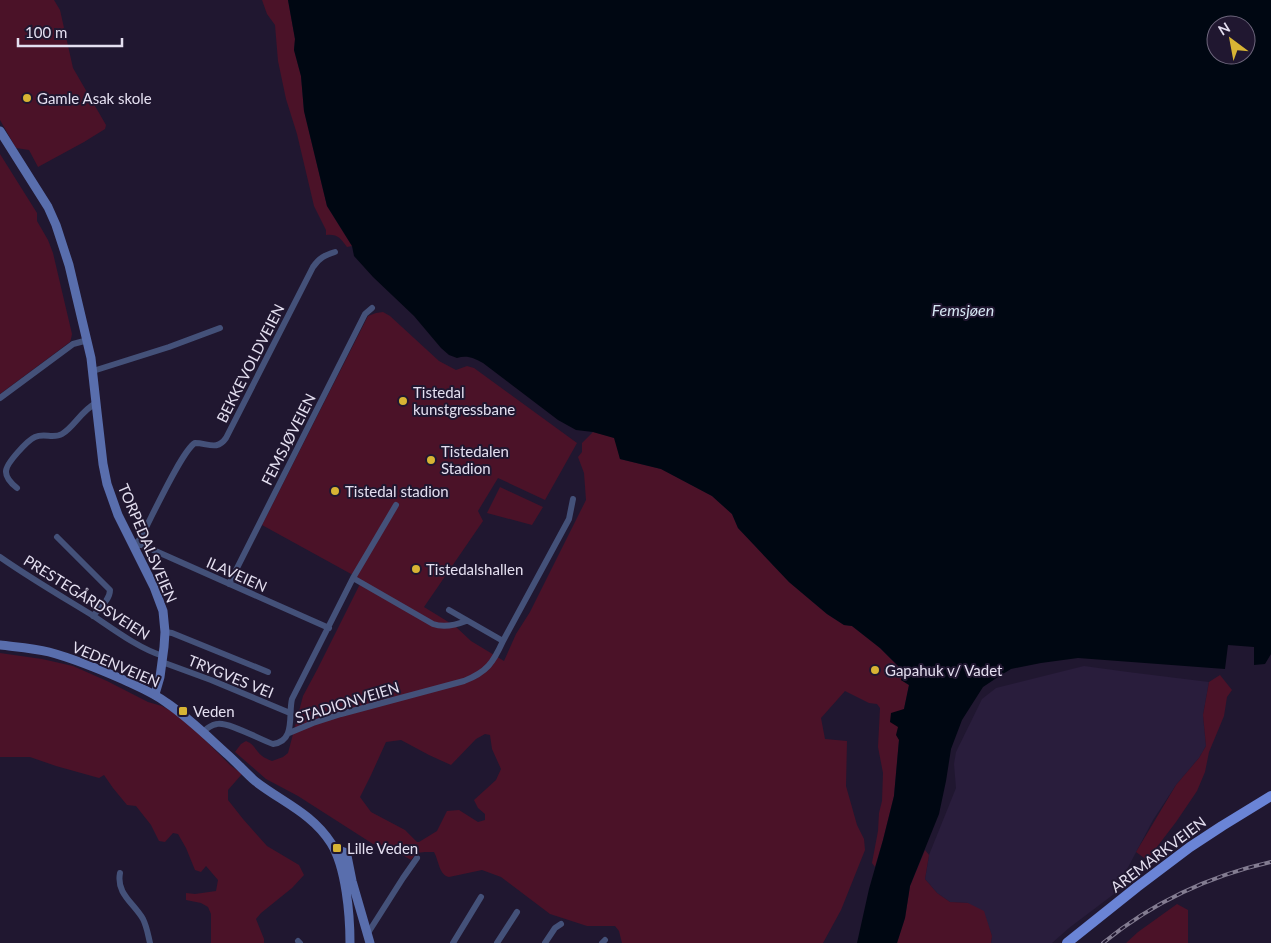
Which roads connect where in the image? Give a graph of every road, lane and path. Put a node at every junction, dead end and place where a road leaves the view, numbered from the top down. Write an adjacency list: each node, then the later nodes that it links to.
1 (0, 131): 5 (main road, TORPEDALSVEIEN)
2 (335, 252): 13 (street, BEKKEVOLDVEIEN)
3 (372, 308): 16 (street, FEMSJØVEIEN)
4 (220, 328): 6 (street)
5 (88, 340): 6 (main road, TORPEDALSVEIEN); 7 (street)
6 (92, 371): 8 (main road, TORPEDALSVEIEN)
7 (0, 398)
8 (96, 403): 9 (street); 13 (main road, TORPEDALSVEIEN)
9 (17, 488)
10 (573, 499): 22 (street, STADIONVEIEN)
11 (396, 505): 15 (street, STADIONVEIEN)
12 (57, 536): 18 (street)
13 (134, 545): 16 (street, ILAVEIEN); 21 (main road, TORPEDALSVEIEN)
14 (0, 557): 18 (street, PRESTEGÅRDSVEIEN)
15 (353, 578): 19 (street); 20 (street, STADIONVEIEN)
16 (229, 584): 20 (street, ILAVEIEN)
17 (449, 610): 19 (street)
18 (93, 616): 24 (street, PRESTEGÅRDSVEIEN)
19 (466, 621): 22 (street)
20 (329, 628): 27 (street, STADIONVEIEN)
21 (165, 632): 24 (main road, TORPEDALSVEIEN); 25 (street)
22 (503, 641): 29 (street, STADIONVEIEN)
23 (0, 645): 26 (main road, VEDENVEIEN)
24 (162, 659): 26 (main road, TORPEDALSVEIEN); 27 (street, TRYGVES VEI)
25 (268, 672)
26 (155, 694): 28 (main road, VEDENVEIEN)
27 (290, 713): 29 (street, STADIONVEIEN)
28 (203, 732): 29 (street); 31 (main road)
29 (289, 733)
30 (1271, 796): 44 (main road, AREMARKVEIEN)
31 (336, 852): 37 (main road); 39 (main road)
32 (417, 858): 37 (street)
33 (120, 873): 38 (street)
34 (481, 897): 41 (street)
35 (517, 912): 42 (street)
36 (561, 924): 43 (street)
37 (368, 933): 40 (main road)
38 (150, 943)
39 (350, 943)
40 (370, 943)
41 (452, 943)
42 (497, 943)
43 (545, 943)
44 (1068, 943)

